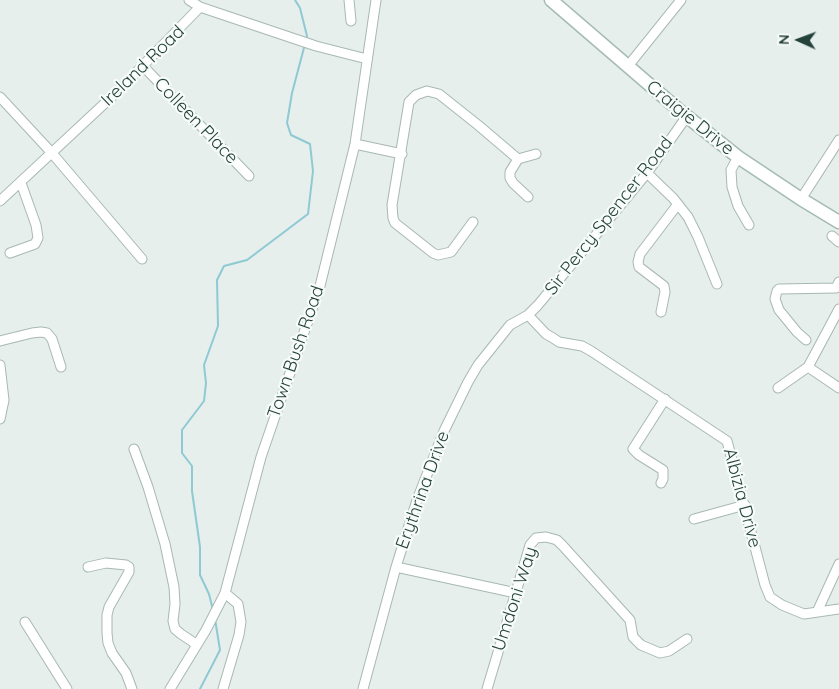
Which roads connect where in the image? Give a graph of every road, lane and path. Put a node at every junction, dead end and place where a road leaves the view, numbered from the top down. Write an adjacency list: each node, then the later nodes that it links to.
1 (190, 0): 6 (street)
2 (348, 0): 7 (street)
3 (376, 0): 8 (street, Town Bush Road)
4 (551, 0): 10 (street, Craigie Drive)
5 (681, 0): 10 (street)
6 (200, 7): 8 (street); 9 (street, Ireland Road)
7 (351, 21)
8 (367, 59): 14 (street, Town Bush Road)
9 (142, 66): 15 (street, Ireland Road); 21 (street, Colleen Place)
10 (628, 66): 12 (street, Craigie Drive)
11 (0, 97): 15 (street)
12 (683, 117): 18 (street, Craigie Drive); 20 (street, Sir Percy Spencer Road)
13 (839, 140): 24 (street)
14 (355, 144): 16 (street); 53 (street, Town Bush Road)
15 (52, 152): 22 (street, Ireland Road); 31 (street)
16 (402, 154): 19 (street); 27 (street)
17 (536, 154): 19 (street)
18 (738, 157): 24 (street, Craigie Drive); 29 (street)
19 (518, 159): 23 (street)
20 (647, 173): 26 (street); 36 (street, Sir Percy Spencer Road)
21 (249, 176)
22 (21, 183): 25 (street, Ireland Road); 30 (street)
23 (528, 196)
24 (801, 199): 28 (street, Craigie Drive)
25 (0, 201)
26 (678, 204): 32 (street); 35 (street)
27 (473, 222)
28 (839, 222)
29 (749, 226)
30 (10, 253)
31 (142, 259)
32 (717, 284)
33 (838, 287): 37 (street)
34 (839, 309): 41 (street)
35 (662, 312)
36 (528, 315): 44 (street, Albizia Drive); 52 (street, Erythrina Drive)
37 (806, 340)
38 (0, 341): 40 (street)
39 (0, 364): 45 (street)
40 (61, 367)
41 (808, 367): 42 (street); 43 (street)
42 (778, 388)
43 (839, 388)
44 (665, 399): 47 (street); 48 (street, Albizia Drive)
45 (0, 419)
46 (134, 449): 59 (street)
47 (660, 483)
48 (745, 505): 49 (street); 56 (street, Albizia Drive)
49 (694, 519)
50 (839, 564): 56 (street)
51 (88, 567): 61 (street)
52 (396, 567): 54 (street); 64 (street, Erythrina Drive)
53 (225, 593): 59 (street, Town Bush Road); 63 (street)
54 (516, 593): 58 (street, Umdoni Way); 65 (street, Umdoni Way)
55 (839, 609): 56 (street, Albizia Drive)
56 (817, 612)
57 (24, 622): 60 (street)
58 (687, 639)
59 (196, 644): 62 (street, Town Bush Road)
60 (67, 689)
61 (132, 689)
62 (170, 689)
63 (223, 689)
64 (362, 689)
65 (487, 689)

